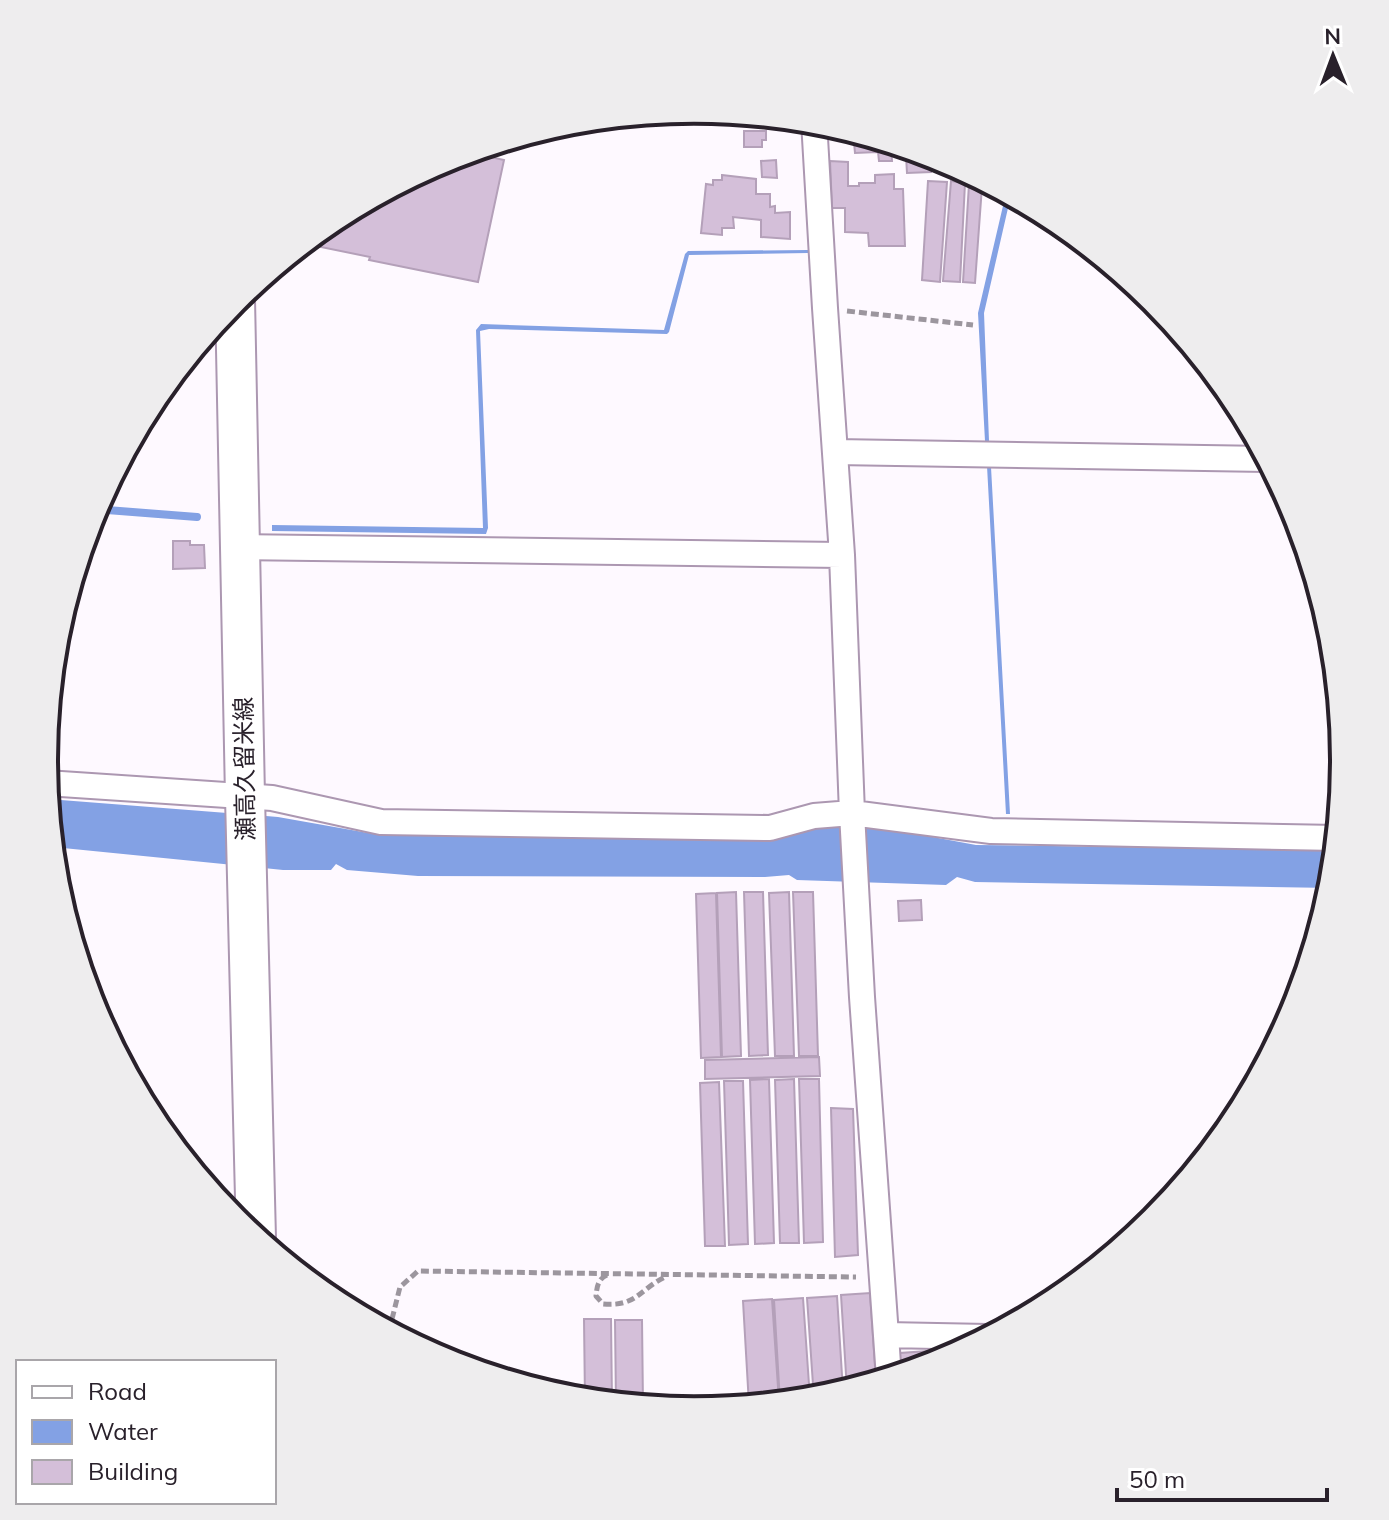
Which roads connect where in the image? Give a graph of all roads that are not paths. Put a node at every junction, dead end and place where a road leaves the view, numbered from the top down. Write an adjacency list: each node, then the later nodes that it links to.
1 (815, 135): 3 (street)
2 (235, 319): 5 (main road, 瀬高久留米線)
3 (836, 452): 4 (street); 6 (street)
4 (1255, 459)
5 (241, 547): 6 (street); 8 (main road, 瀬高久留米線)
6 (842, 555): 9 (street)
7 (59, 784): 8 (street)
8 (245, 797): 9 (street); 11 (main road, 瀬高久留米線)
9 (852, 817): 10 (street); 12 (street)
10 (1327, 838)
11 (256, 1221)
12 (886, 1335): 13 (street); 14 (street)
13 (964, 1337)
14 (888, 1366)

